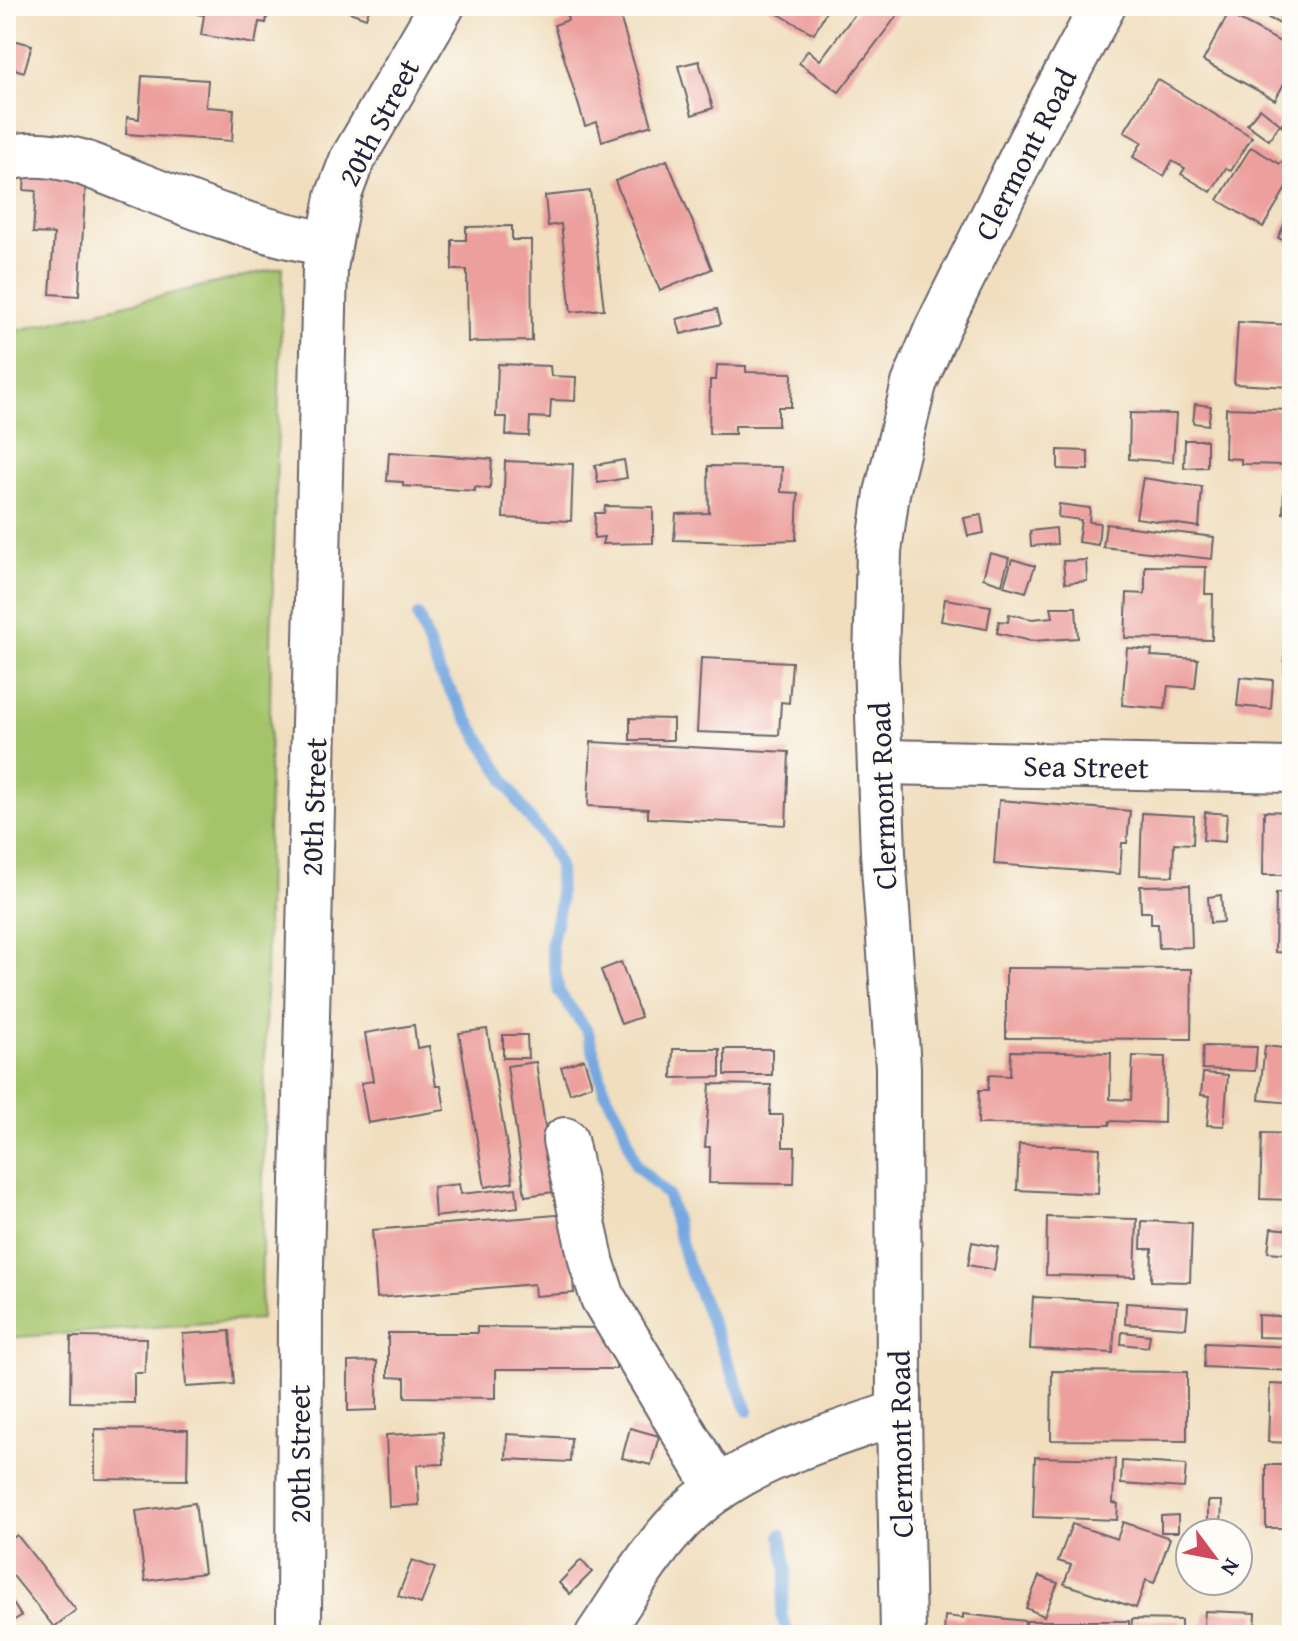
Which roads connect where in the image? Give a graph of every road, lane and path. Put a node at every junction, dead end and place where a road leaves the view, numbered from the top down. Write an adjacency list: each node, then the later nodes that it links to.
1 (442, 6): 4 (street, 20th Street)
2 (1103, 6): 5 (street, Clermont Road)
3 (6, 158): 4 (street)
4 (329, 244): 10 (street, 20th Street)
5 (880, 762): 6 (street, Sea Street); 8 (street, Clermont Road)
6 (1292, 770)
7 (565, 1140): 9 (street)
8 (899, 1412): 9 (street); 12 (street, Clermont Road)
9 (718, 1489): 11 (street)
10 (299, 1635)
11 (598, 1635)
12 (903, 1635)

